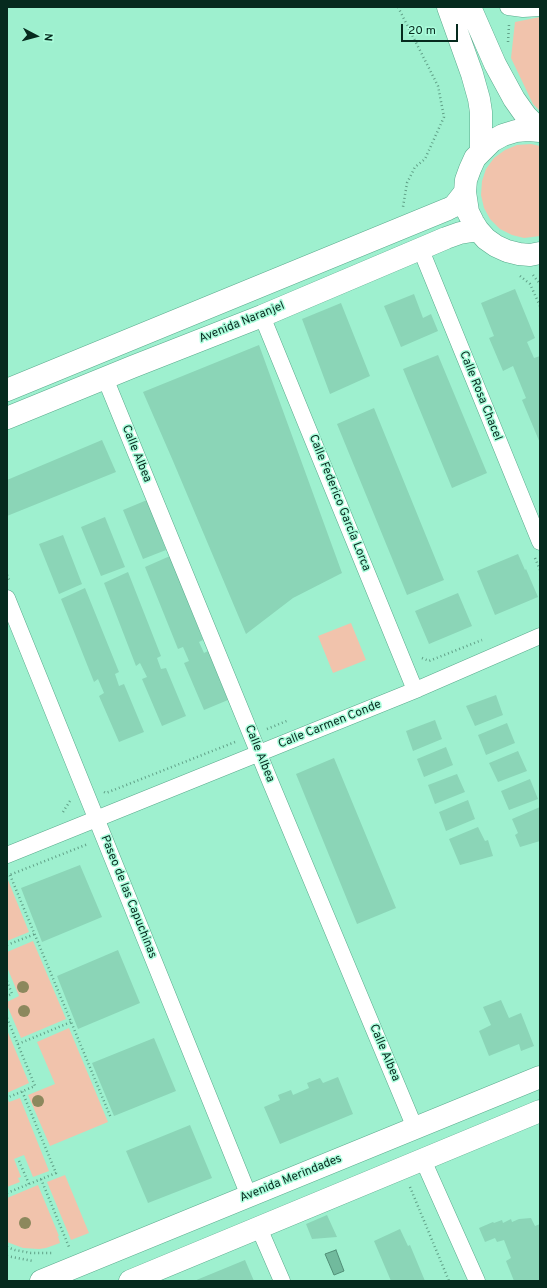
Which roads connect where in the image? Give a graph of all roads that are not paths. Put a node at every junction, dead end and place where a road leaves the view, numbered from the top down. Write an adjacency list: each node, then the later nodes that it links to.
1 (448, 7): 6 (main road)
2 (470, 7): 5 (main road)
3 (508, 7): 4 (street)
4 (540, 8)
5 (540, 131): 6 (main road)
6 (481, 152): 7 (main road)
7 (465, 192): 8 (main road); 13 (main road)
8 (478, 230): 9 (main road, Avenida Naranjel); 10 (main road)
9 (420, 250): 11 (main road, Avenida Naranjel); 15 (street, Calle Rosa Chacel)
10 (536, 261)
11 (262, 316): 12 (main road, Avenida Naranjel); 18 (street, Calle Federico García Lorca)
12 (105, 378): 14 (main road, Avenida Naranjel); 19 (street, Calle Albea)
13 (7, 390)
14 (7, 418)
15 (537, 549)
16 (10, 594): 20 (street, Paseo de las Capuchinas)
17 (540, 636): 18 (street, Calle Carmen Conde)
18 (415, 690): 19 (street, Calle Carmen Conde)
19 (259, 753): 20 (street, Calle Carmen Conde); 24 (street, Calle Albea)
20 (96, 818): 21 (street, Calle Carmen Conde); 26 (street, Paseo de las Capuchinas)
21 (7, 855)
22 (540, 1077): 24 (main road, Avenida Merindades)
23 (540, 1111): 25 (main road)
24 (415, 1128): 26 (main road, Avenida Merindades)
25 (423, 1160): 27 (main road); 31 (street)
26 (249, 1196): 28 (main road, Avenida Merindades)
27 (259, 1228): 29 (main road); 30 (street)
28 (41, 1281)
29 (130, 1281)
30 (282, 1281)
31 (476, 1281)

